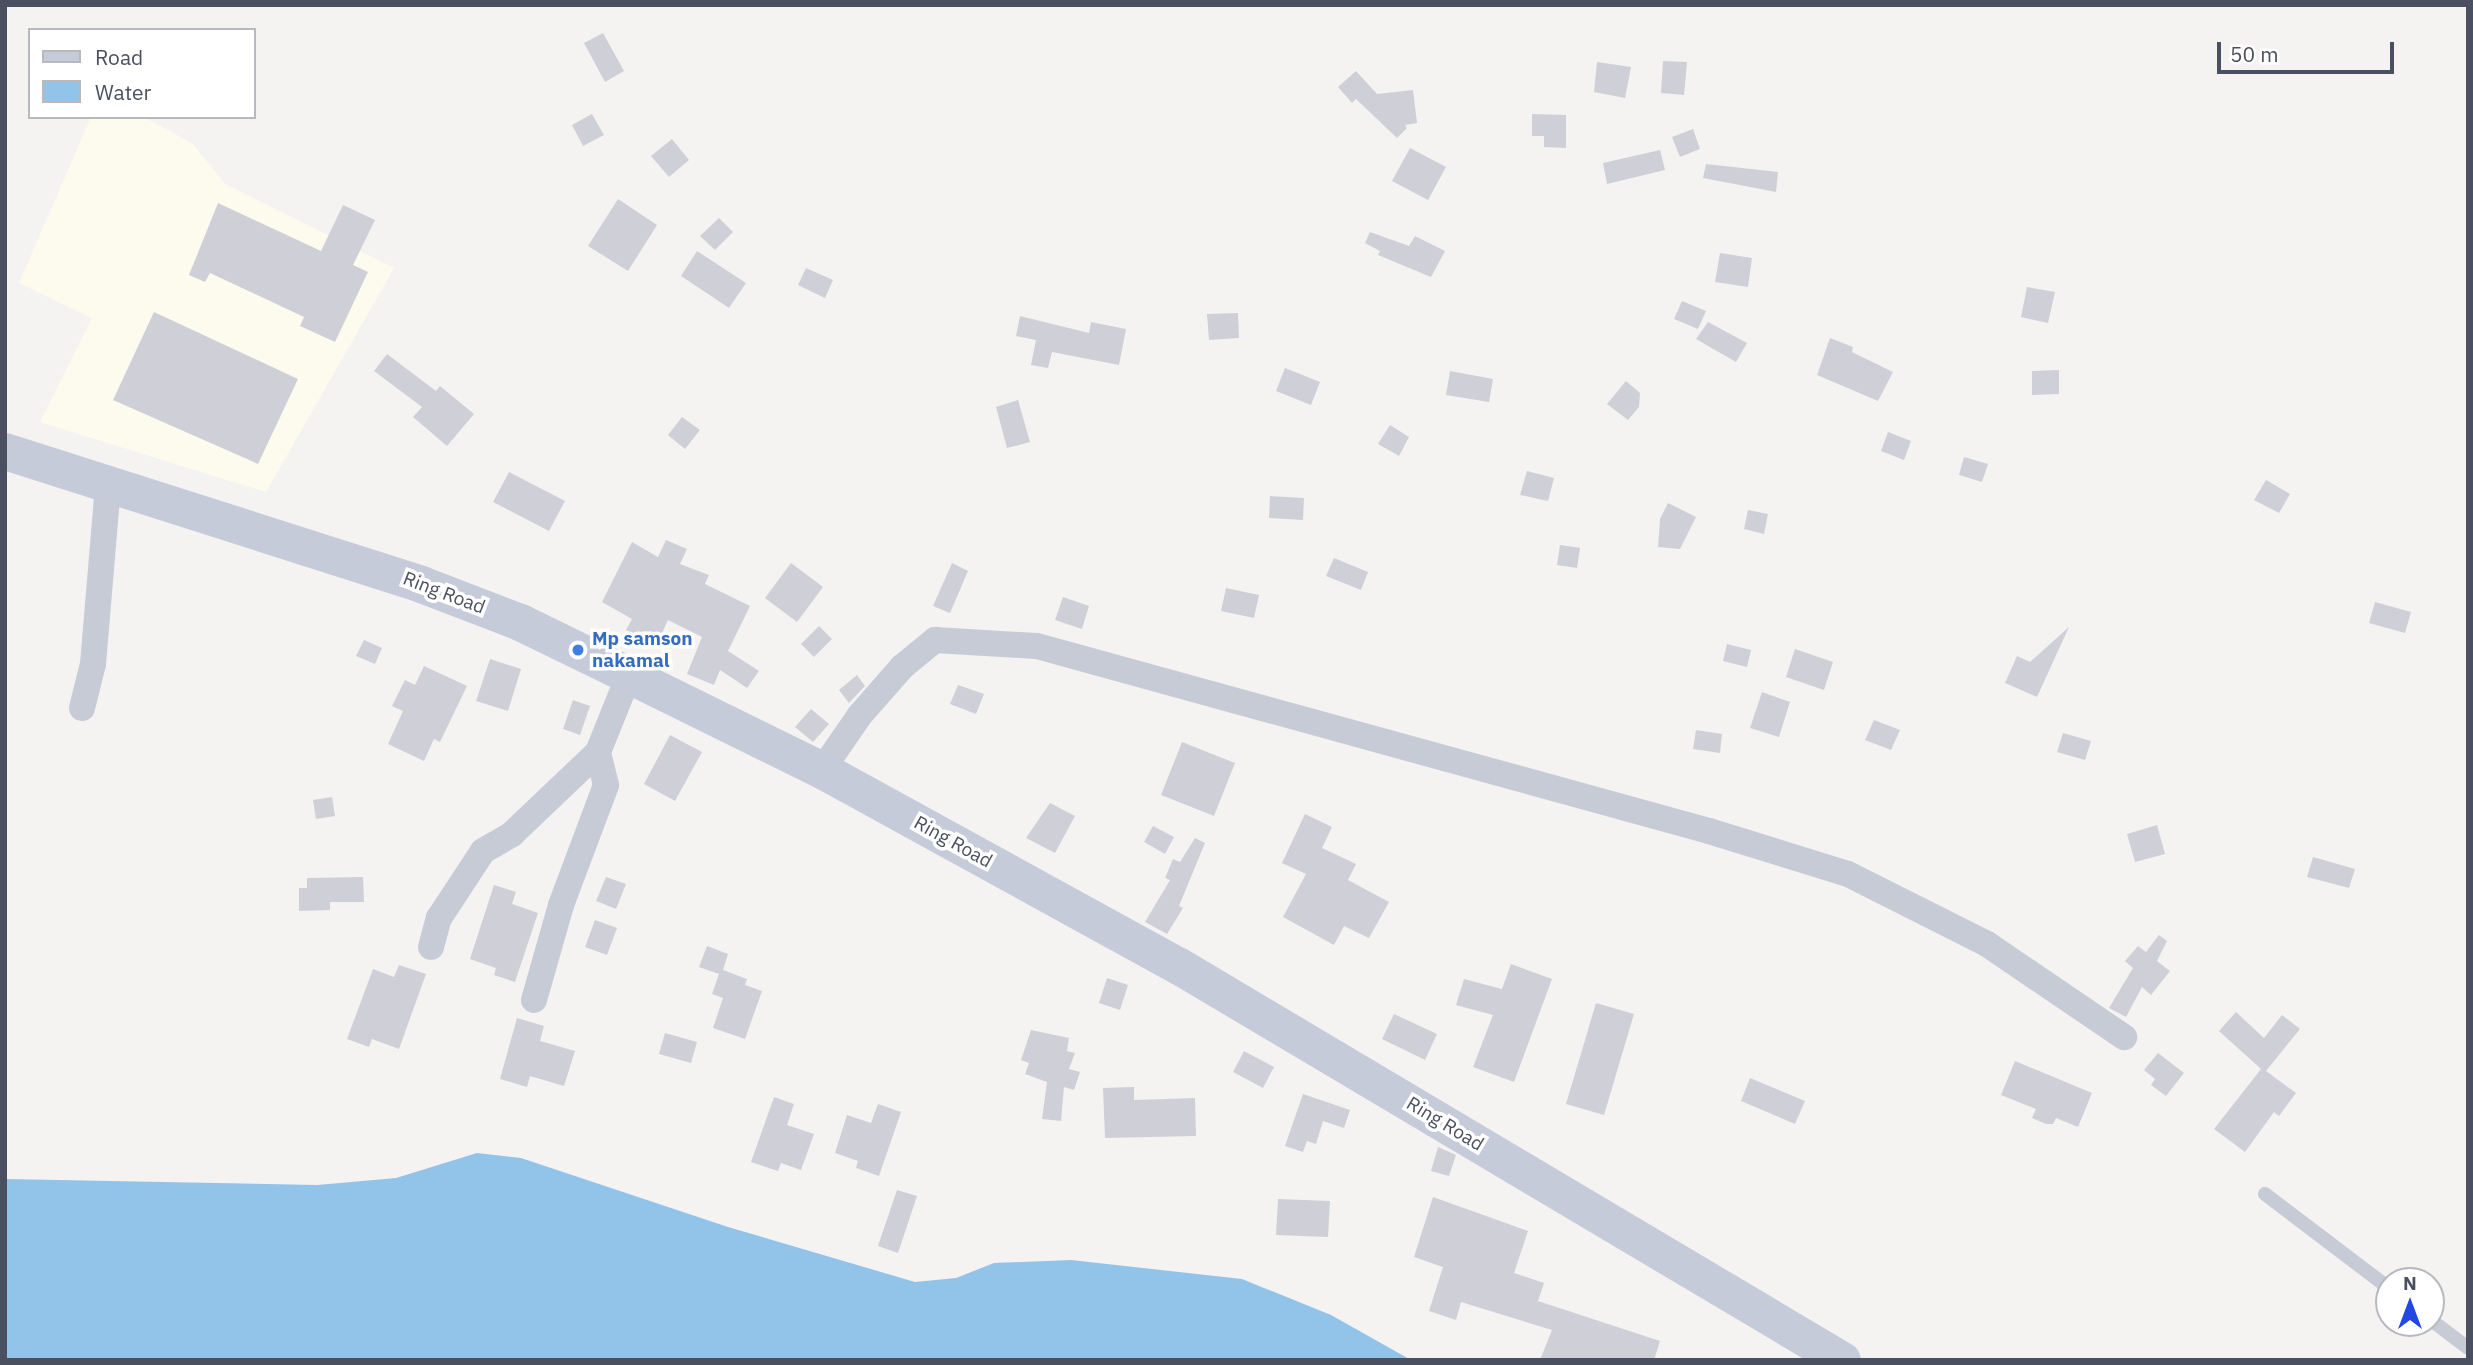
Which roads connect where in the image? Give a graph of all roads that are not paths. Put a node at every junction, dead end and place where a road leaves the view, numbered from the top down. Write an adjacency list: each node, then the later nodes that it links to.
1 (5, 451): 2 (main road, Ring Road)
2 (108, 484): 3 (main road, Ring Road); 4 (street)
3 (629, 675): 5 (street); 6 (main road, Ring Road)
4 (82, 708)
5 (598, 752): 7 (street); 8 (street)
6 (822, 770): 9 (street); 14 (main road, Ring Road)
7 (431, 947)
8 (534, 1000)
9 (2124, 1037)
10 (2265, 1194): 11 (lane)
11 (2375, 1278)
12 (2445, 1331): 13 (lane)
13 (2468, 1348)
14 (1842, 1360)

